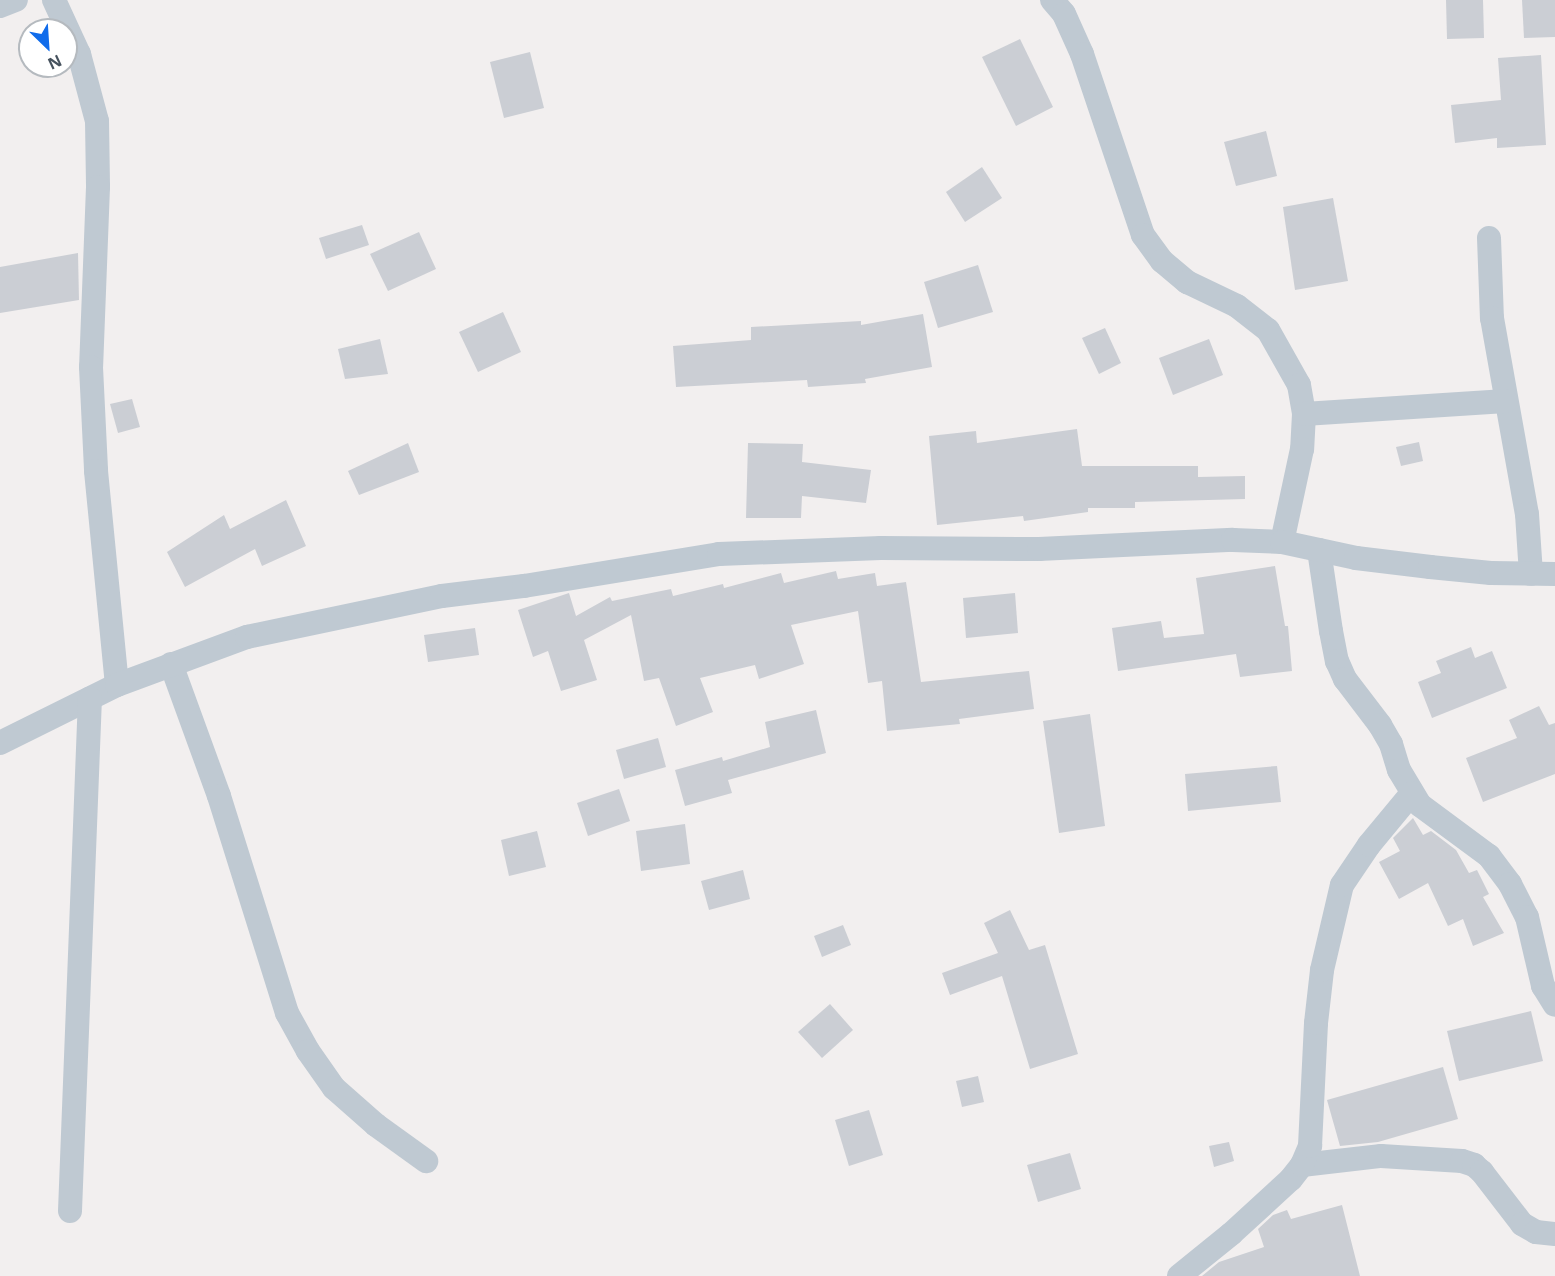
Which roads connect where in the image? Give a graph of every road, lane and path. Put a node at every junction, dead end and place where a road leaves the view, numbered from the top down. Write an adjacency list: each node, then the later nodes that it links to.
1 (16, 0): 4 (street)
2 (54, 0): 13 (street)
3 (1052, 0): 7 (street)
4 (0, 6)
5 (1489, 238): 6 (street)
6 (1506, 401): 7 (street); 10 (street)
7 (1304, 414): 8 (street)
8 (1282, 542): 9 (street); 12 (street)
9 (1319, 550): 10 (street); 16 (street)
10 (1531, 574): 11 (street)
11 (1555, 574)
12 (171, 664): 13 (street); 18 (street)
13 (117, 685): 14 (street)
14 (90, 698): 15 (street); 20 (street)
15 (0, 743)
16 (1412, 793): 17 (street); 19 (street)
17 (1555, 1005)
18 (426, 1161)
19 (1302, 1165): 21 (street); 22 (street)
20 (70, 1211)
21 (1555, 1234)
22 (1179, 1276)

